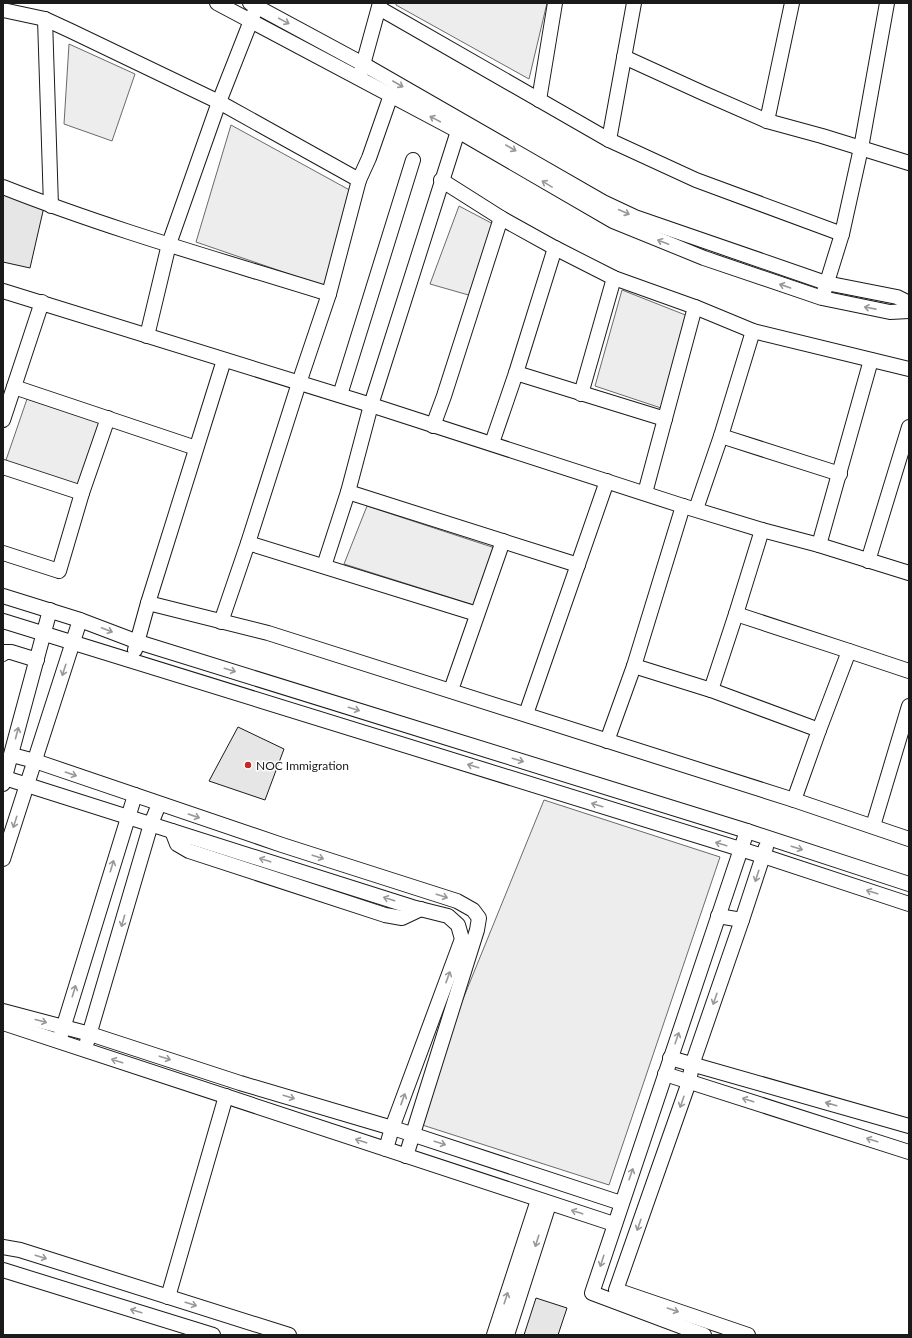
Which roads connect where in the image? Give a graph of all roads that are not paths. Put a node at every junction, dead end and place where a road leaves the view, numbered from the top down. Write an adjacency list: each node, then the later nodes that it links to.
1 (217, 3): 10 (street)
2 (555, 3): 15 (street)
3 (634, 3): 11 (street)
4 (792, 3): 17 (street)
5 (887, 3): 20 (street)
6 (253, 5): 10 (street); 12 (street, one-way to 12)
7 (379, 6): 12 (street); 15 (street)
8 (3, 10): 9 (street)
9 (45, 19): 16 (street); 26 (street)
10 (250, 21): 13 (street); 16 (street)
11 (624, 57): 17 (street); 19 (street)
12 (363, 64): 13 (street); 32 (street, one-way to 32)
13 (359, 78): 14 (street)
14 (391, 95): 18 (street, one-way to 14); 23 (street)
15 (539, 100): 19 (street)
16 (219, 102): 23 (street); 29 (street)
17 (767, 121): 20 (street)
18 (458, 131): 24 (street); 35 (street, one-way to 18)
19 (609, 140): 28 (street)
20 (860, 148): 22 (street); 28 (street)
21 (413, 160): 49 (street)
22 (909, 163)
23 (359, 180): 34 (street)
24 (441, 180): 27 (street); 50 (street)
25 (3, 187): 26 (street)
26 (51, 206): 29 (street)
27 (501, 218): 30 (street); 54 (street)
28 (842, 234): 32 (street)
29 (169, 244): 34 (street); 41 (street)
30 (555, 248): 31 (street); 45 (street)
31 (614, 278): 38 (street); 48 (street)
32 (826, 283): 35 (street); 37 (street)
33 (3, 291): 36 (street)
34 (329, 294): 46 (street)
35 (822, 298): 39 (street, one-way to 35)
36 (42, 302): 41 (street); 47 (street)
37 (909, 303)
38 (695, 307): 40 (street); 52 (street)
39 (909, 311)
40 (753, 332): 43 (street); 56 (street)
41 (147, 336): 42 (street)
42 (224, 360): 46 (street); 58 (street)
43 (872, 360): 44 (street); 60 (street)
44 (909, 369)
45 (516, 373): 48 (street); 57 (street)
46 (299, 383): 49 (street); 68 (street)
47 (14, 387): 51 (street); 53 (street)
48 (581, 394): 52 (street)
49 (340, 396): 50 (street)
50 (372, 405): 54 (street); 62 (street)
51 (108, 418): 58 (street); 64 (street)
52 (665, 419): 63 (street)
53 (3, 420)
54 (433, 426): 57 (street)
55 (909, 427): 71 (street)
56 (720, 436): 60 (street); 65 (street)
57 (492, 444): 61 (street)
58 (196, 448): 76 (street)
59 (3, 467): 64 (street)
60 (840, 474): 69 (street)
61 (607, 481): 63 (street); 72 (street)
62 (348, 492): 67 (street); 73 (street)
63 (645, 493): 65 (street)
64 (82, 494): 70 (street)
65 (690, 508): 66 (street); 90 (street)
66 (762, 530): 69 (street); 79 (street)
67 (503, 541): 72 (street); 78 (street)
68 (248, 543): 73 (street); 82 (street)
69 (819, 545): 71 (street)
70 (3, 553)
71 (868, 561): 74 (street)
72 (578, 565): 95 (street)
73 (324, 566): 78 (street)
74 (909, 574)
75 (3, 596): 77 (street)
76 (148, 602): 82 (street); 85 (street)
77 (50, 610): 80 (street); 83 (street)
78 (477, 614): 92 (street)
79 (736, 614): 86 (street); 93 (street)
80 (80, 620): 84 (street); 85 (street, one-way to 85)
81 (3, 622): 83 (street)
82 (221, 622): 92 (street)
83 (43, 635): 84 (street); 88 (street)
84 (73, 642): 89 (street); 98 (street, one-way to 98)
85 (138, 642): 89 (street); 107 (street, one-way to 107)
86 (849, 651): 91 (street); 96 (street)
87 (3, 654): 88 (street)
88 (37, 660): 99 (street, one-way to 88)
89 (131, 660): 110 (street, one-way to 89)
90 (634, 666): 93 (street); 97 (street)
91 (909, 671)
92 (451, 690): 95 (street)
93 (710, 690): 96 (street)
94 (909, 706): 106 (street)
95 (526, 714): 97 (street)
96 (819, 730): 102 (street)
97 (607, 741): 102 (street)
98 (35, 761): 99 (street); 100 (street); 101 (street, one-way to 101)
99 (6, 769): 100 (street)
100 (27, 784): 104 (street); 112 (street, one-way to 112)
101 (135, 795): 103 (street); 104 (street)
102 (794, 800): 106 (street)
103 (159, 804): 105 (street); 116 (street, one-way to 116)
104 (128, 816): 105 (street); 121 (street, one-way to 104)
105 (151, 824): 118 (street); 122 (street, one-way to 122)
106 (872, 826): 108 (street)
107 (747, 831): 109 (street); 110 (street)
108 (909, 838)
109 (769, 839): 111 (street); 113 (street, one-way to 113)
110 (740, 850): 111 (street); 115 (street)
111 (763, 856): 114 (street, one-way to 111); 117 (street, one-way to 117)
112 (3, 859)
113 (909, 884)
114 (909, 904)
115 (718, 916): 117 (street); 125 (street, one-way to 115)
116 (479, 918): 118 (street); 134 (street)
117 (742, 920): 126 (street, one-way to 126)
118 (458, 925): 133 (street, one-way to 118)
119 (3, 1010): 121 (street, one-way to 121)
120 (3, 1023): 123 (street)
121 (64, 1027): 122 (street); 123 (street)
122 (90, 1034): 124 (street); 133 (street, one-way to 133)
123 (59, 1041): 124 (street)
124 (84, 1050): 130 (street, one-way to 124)
125 (670, 1058): 126 (street); 127 (street)
126 (692, 1065): 128 (street); 129 (street)
127 (665, 1074): 128 (street); 139 (street, one-way to 127)
128 (689, 1082): 131 (street, one-way to 128); 143 (street, one-way to 143)
129 (799, 1095): 131 (street); 132 (street, one-way to 129)
130 (226, 1096): 135 (street, one-way to 130); 145 (street)
131 (796, 1116): 136 (street, one-way to 131)
132 (909, 1126)
133 (392, 1128): 134 (street); 135 (street)
134 (413, 1134): 137 (street); 139 (street, one-way to 139)
135 (386, 1149): 137 (street)
136 (909, 1152)
137 (406, 1156): 138 (street)
138 (544, 1202): 140 (street, one-way to 138); 148 (street, one-way to 138); 149 (street, one-way to 149)
139 (621, 1203): 140 (street)
140 (614, 1224): 144 (street, one-way to 144)
141 (3, 1247): 145 (street, one-way to 145)
142 (3, 1270): 146 (street, one-way to 142)
143 (616, 1290): 144 (street); 151 (street, one-way to 151)
144 (592, 1293): 150 (street)
145 (168, 1297): 147 (street, one-way to 147)
146 (213, 1335)
147 (289, 1335)
148 (494, 1335)
149 (507, 1335)
150 (704, 1335)
151 (748, 1335)

